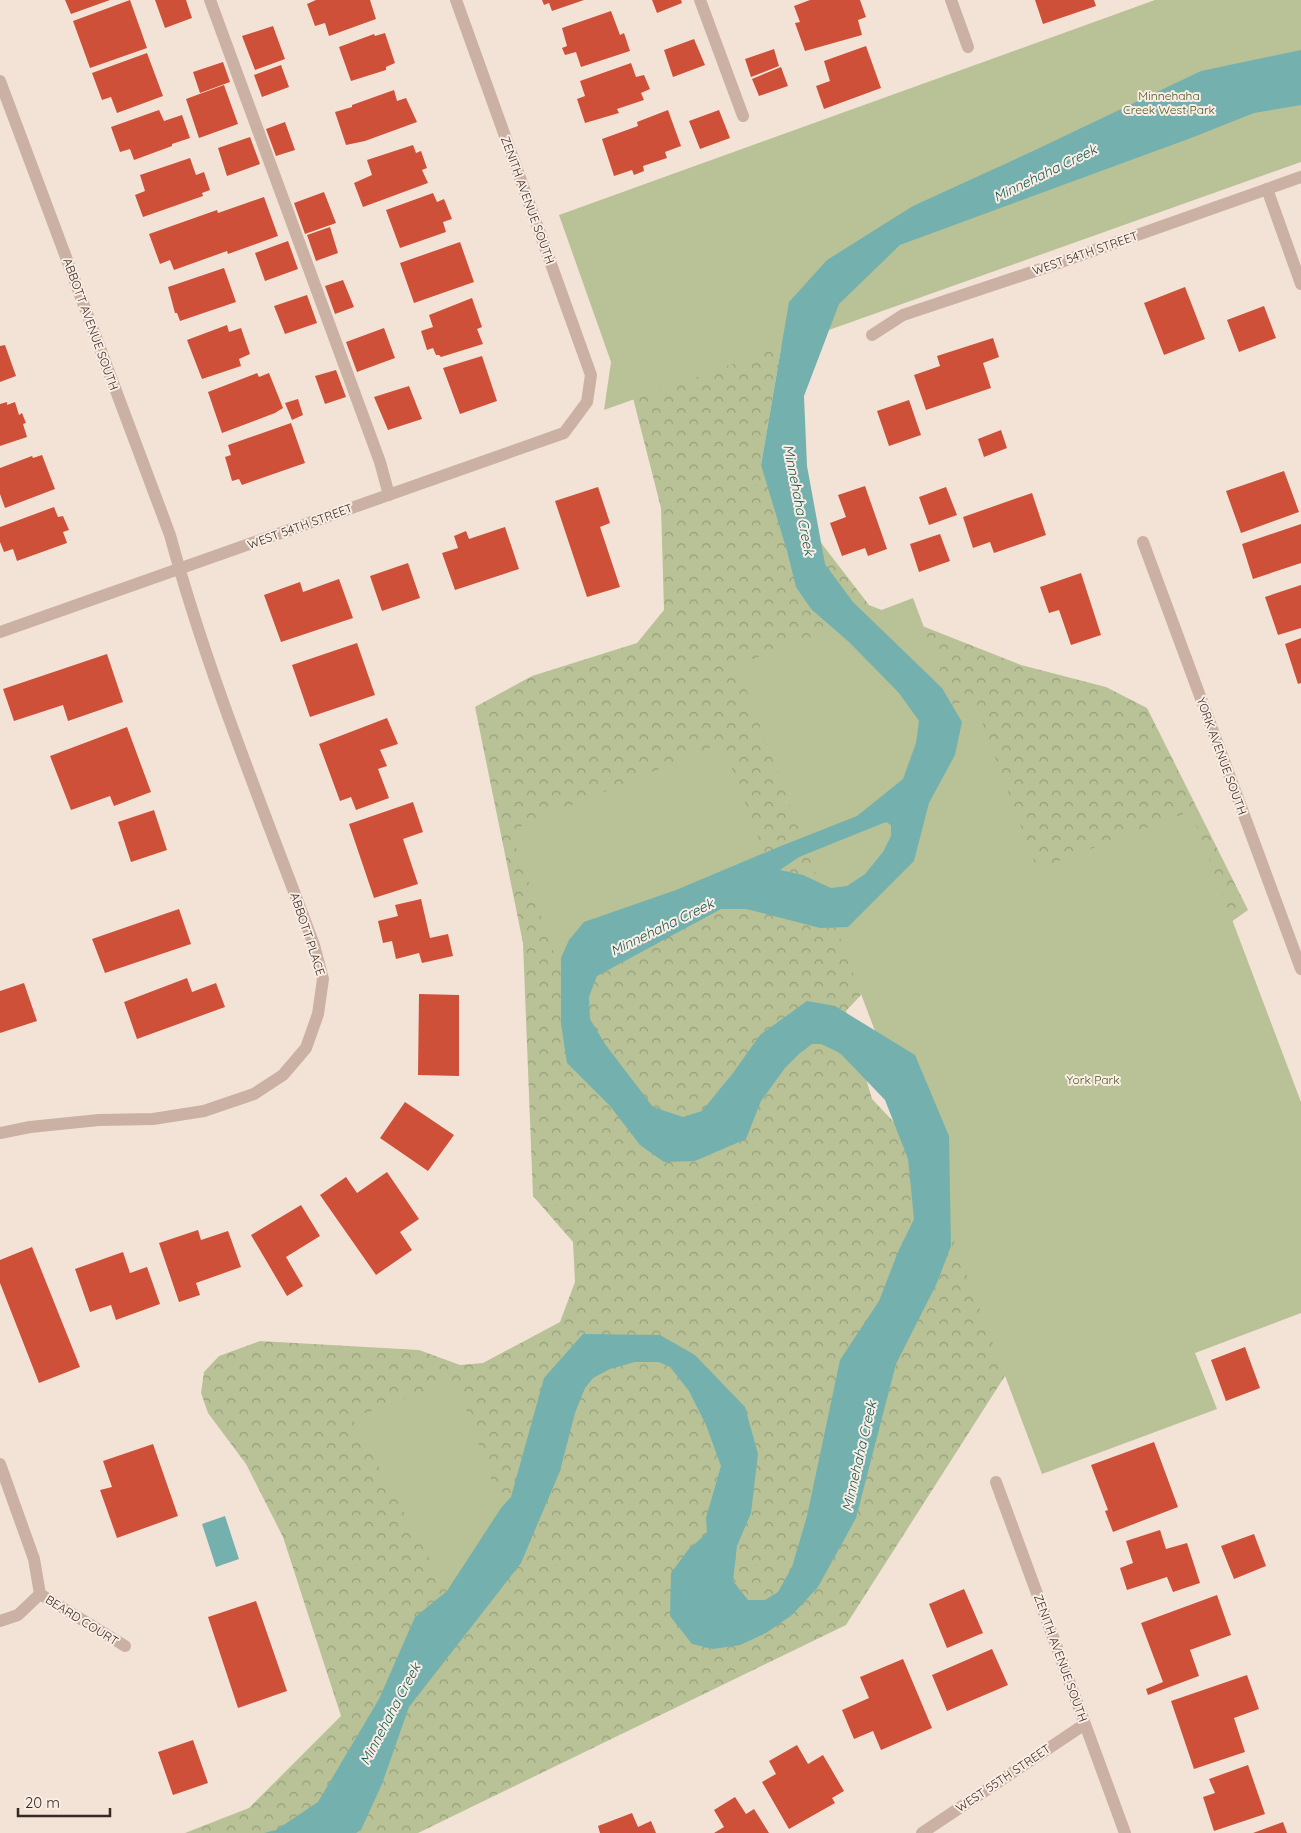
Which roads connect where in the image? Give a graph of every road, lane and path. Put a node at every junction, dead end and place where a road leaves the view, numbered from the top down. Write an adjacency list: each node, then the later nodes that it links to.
1 (210, 0): 13 (street)
2 (456, 0): 12 (street, ZENITH AVENUE SOUTH)
3 (700, 0): 7 (street)
4 (952, 0): 5 (street)
5 (968, 47)
6 (0, 81): 15 (street, ABBOTT AVENUE SOUTH)
7 (743, 116)
8 (1301, 177): 9 (street, WEST 54TH STREET)
9 (1267, 189): 10 (street); 11 (street, WEST 54TH STREET)
10 (1301, 284)
11 (872, 335)
12 (587, 402): 13 (street, WEST 54TH STREET)
13 (389, 495): 15 (street, WEST 54TH STREET)
14 (1143, 542): 17 (street, YORK AVENUE SOUTH)
15 (179, 569): 16 (street, WEST 54TH STREET); 18 (street, ABBOTT PLACE)
16 (0, 632)
17 (1301, 969)
18 (0, 1133)
19 (0, 1464): 21 (street)
20 (996, 1482): 24 (street, ZENITH AVENUE SOUTH)
21 (40, 1594): 22 (street); 23 (street, BEARD COURT)
22 (0, 1622)
23 (125, 1646)
24 (1085, 1724): 25 (street, WEST 55TH STREET); 26 (street, ZENITH AVENUE SOUTH)
25 (922, 1833)
26 (1125, 1833)

